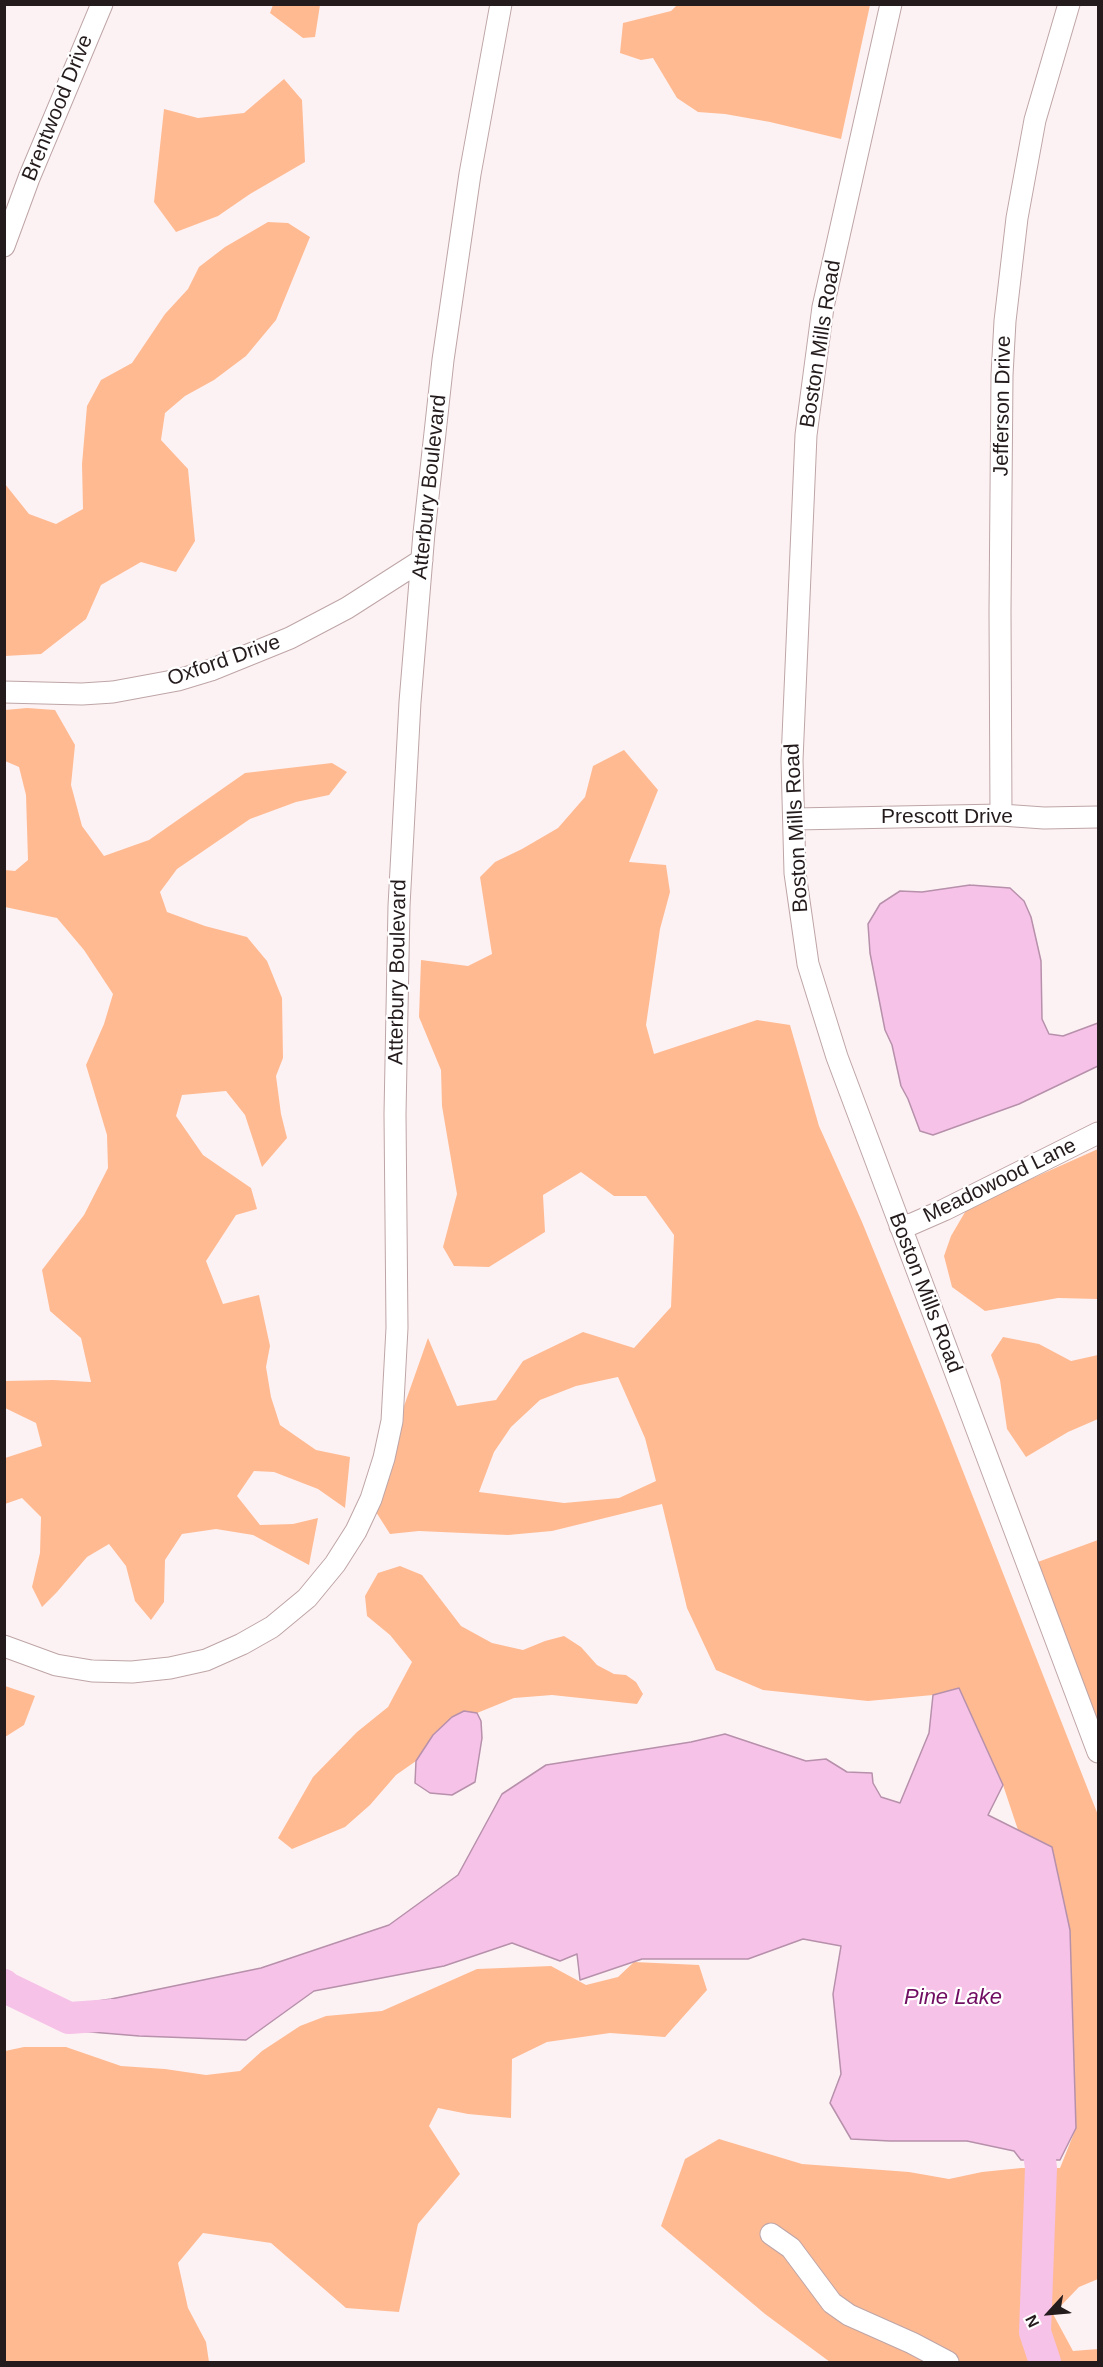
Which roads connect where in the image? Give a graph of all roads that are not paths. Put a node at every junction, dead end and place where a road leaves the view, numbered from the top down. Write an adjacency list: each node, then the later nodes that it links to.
1 (102, 4): 5 (street, Brentwood Drive)
2 (501, 4): 6 (street, Atterbury Boulevard)
3 (891, 4): 10 (street, Boston Mills Road)
4 (1069, 4): 8 (street, Jefferson Drive)
5 (4, 246)
6 (422, 560): 7 (street, Oxford Drive); 13 (street, Atterbury Boulevard)
7 (4, 692)
8 (1001, 815): 9 (street, Prescott Drive); 10 (street, Prescott Drive)
9 (1098, 817)
10 (795, 819): 12 (street, Boston Mills Road)
11 (1098, 1133): 12 (street, Meadowood Lane)
12 (900, 1226): 14 (street, Boston Mills Road)
13 (4, 1646)
14 (1098, 1752)
15 (771, 2234): 16 (street)
16 (948, 2362)

